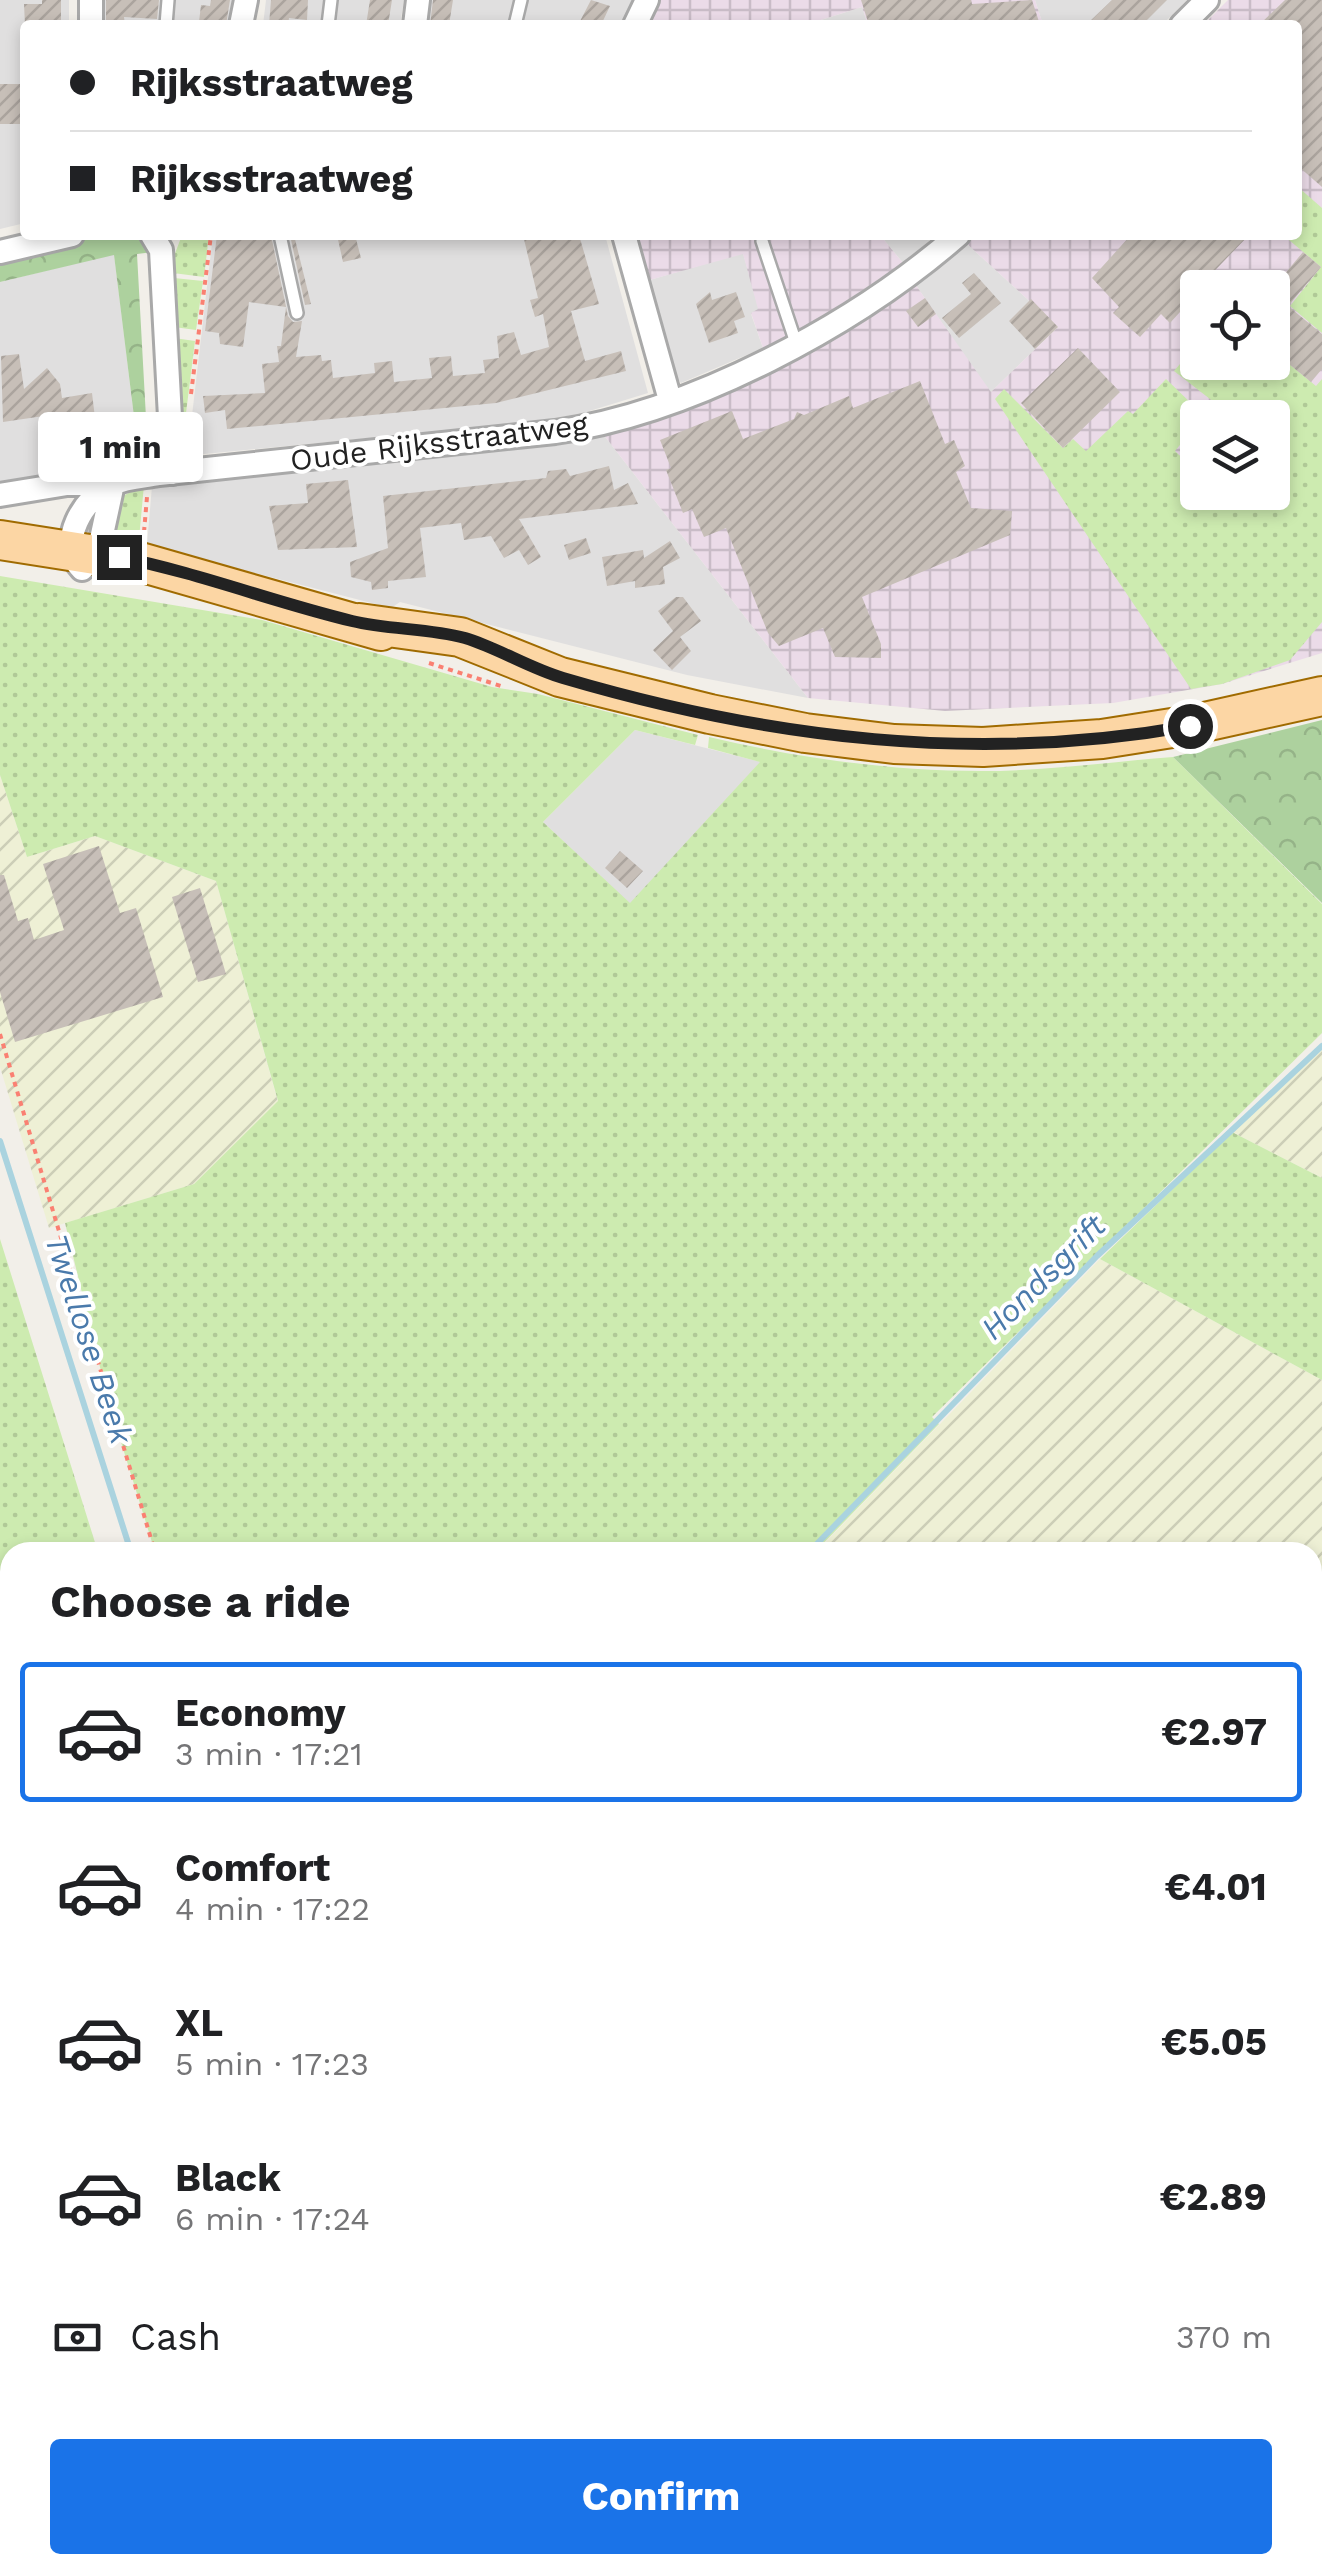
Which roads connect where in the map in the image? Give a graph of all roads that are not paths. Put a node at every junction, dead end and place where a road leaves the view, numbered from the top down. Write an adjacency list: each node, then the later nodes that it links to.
1 (1207, 0): 2 (street)
2 (1187, 20)
3 (51, 240): 9 (street)
4 (159, 240): 13 (street)
5 (281, 240): 10 (lane)
6 (625, 240): 12 (street)
7 (952, 240): 11 (street, Oude Rijksstraatweg)
8 (762, 241): 11 (lane)
9 (0, 252)
10 (297, 313)
11 (797, 346): 12 (street, Oude Rijksstraatweg)
12 (670, 400): 13 (street, Oude Rijksstraatweg)
13 (174, 473): 14 (street, Oude Rijksstraatweg)
14 (113, 484): 15 (street, Oude Rijksstraatweg); 17 (street)
15 (0, 495)
16 (0, 540): 17 (main road)
17 (84, 557): 18 (main road); 19 (main road)
18 (0, 559)
19 (1322, 696)

